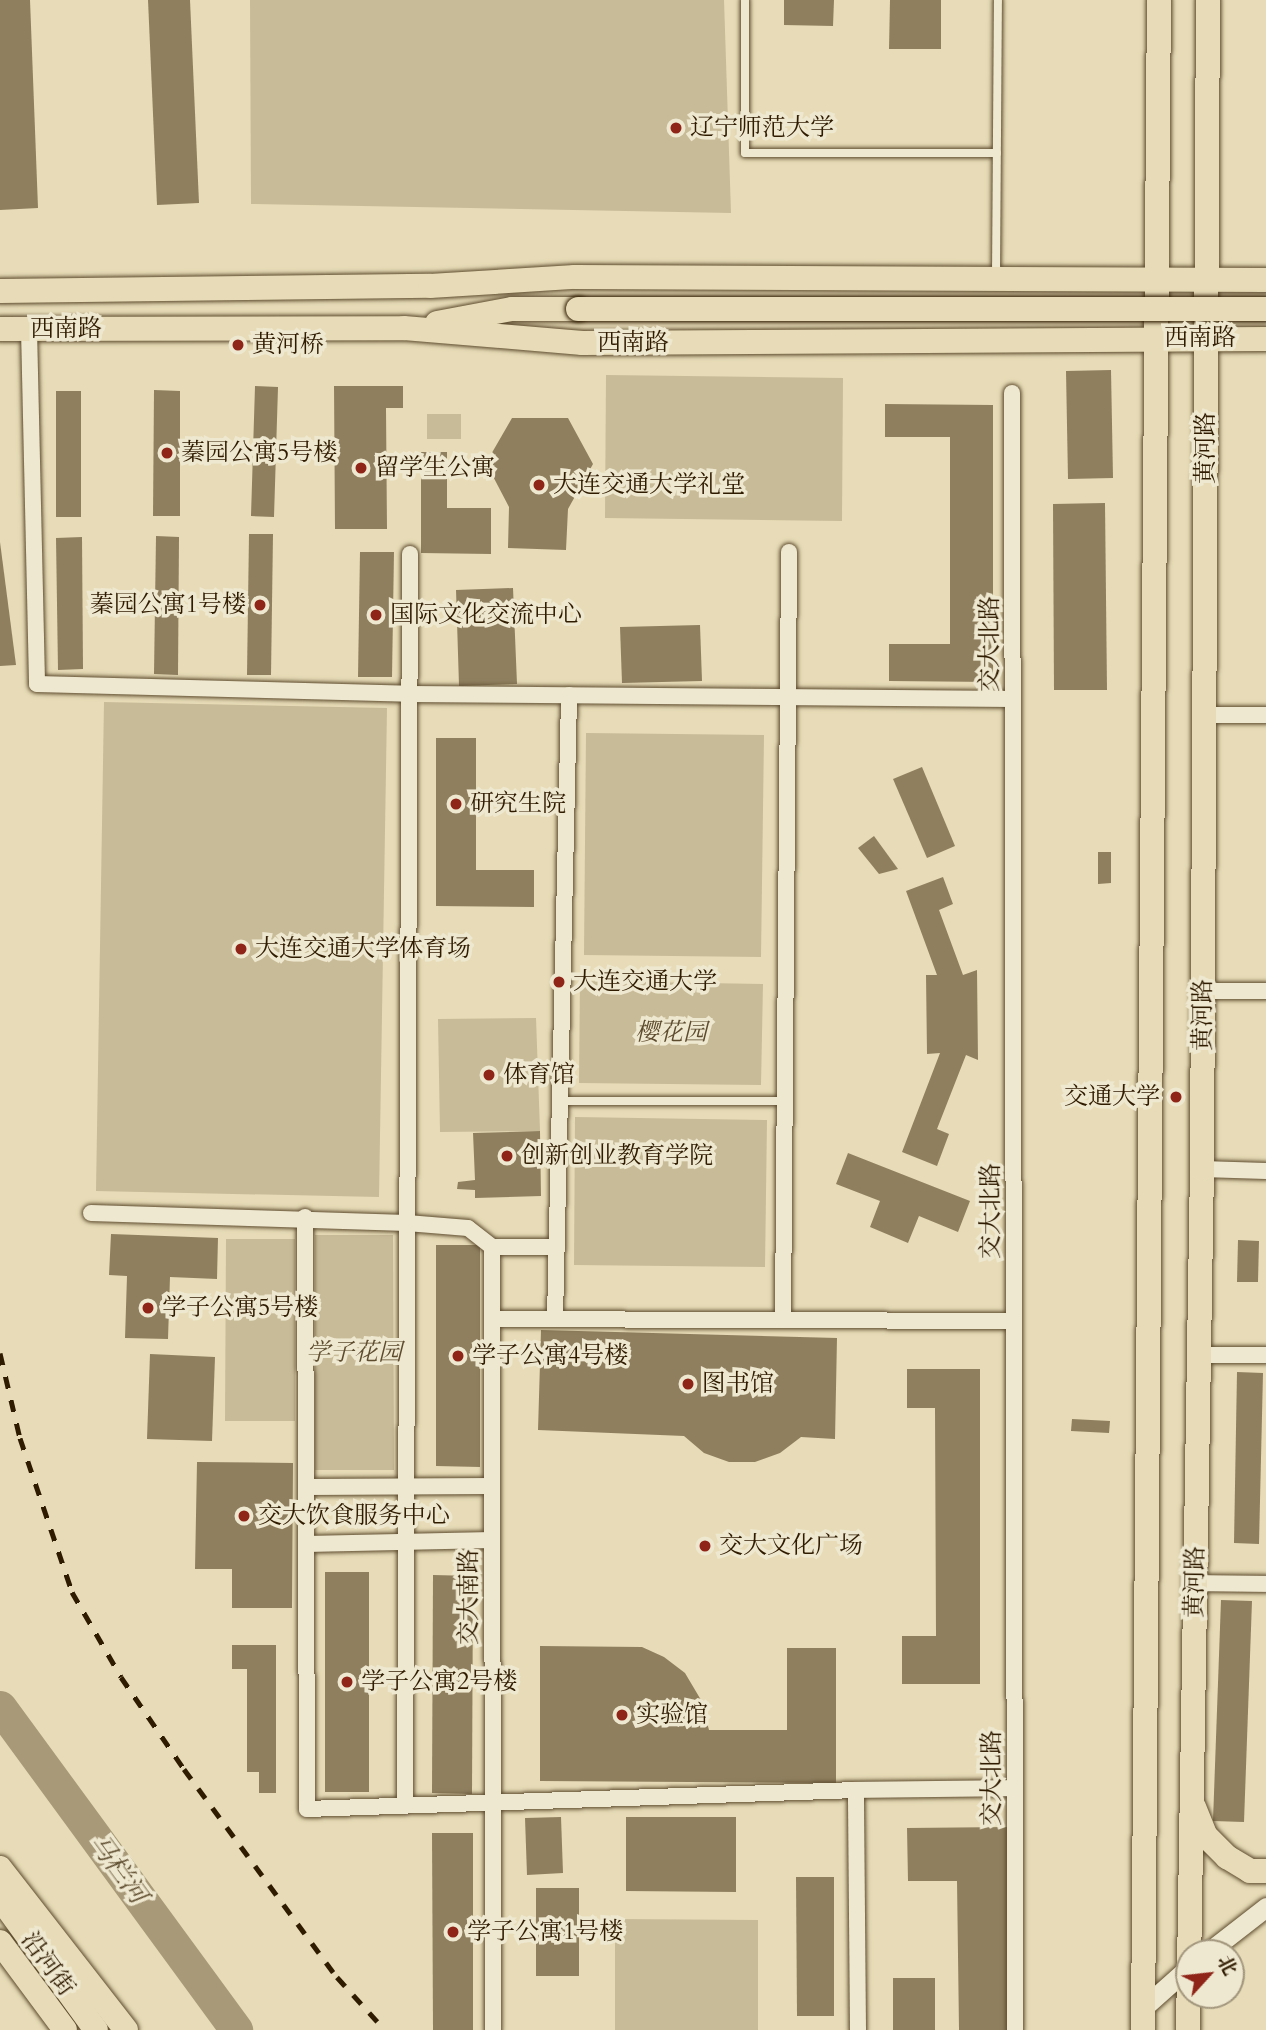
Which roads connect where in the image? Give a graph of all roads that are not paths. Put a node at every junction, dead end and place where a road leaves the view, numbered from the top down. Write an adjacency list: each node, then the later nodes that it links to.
1 (745, 0): 5 (lane)
2 (998, 0): 5 (lane)
3 (1159, 0): 9 (main road, 黄河路)
4 (1208, 0): 7 (main road, 黄河路)
5 (997, 153): 6 (lane)
6 (996, 279): 9 (main road, 西南路); 10 (main road, 西南路)
7 (1207, 280): 8 (main road, 西南路); 9 (main road, 西南路); 18 (main road, 黄河路)
8 (1266, 280)
9 (1157, 282): 17 (main road, 黄河路)
10 (409, 286): 11 (main road, 西南路); 12 (main road)
11 (0, 291)
12 (512, 309): 13 (main road, 西南路, bridge); 14 (main road)
13 (1266, 309)
14 (404, 328): 16 (main road, 西南路); 17 (main road, 西南路)
15 (0, 329): 16 (main road, 西南路)
16 (29, 329): 23 (street)
17 (1158, 338): 18 (main road, 西南路); 69 (main road, 黄河路)
18 (1206, 338): 19 (main road, 西南路); 27 (main road, 黄河路)
19 (1266, 339)
20 (1012, 393): 26 (street, 交大北路)
21 (789, 552): 25 (street)
22 (410, 554): 23 (street)
23 (409, 694): 24 (street); 37 (street)
24 (569, 695): 25 (street); 31 (street)
25 (788, 697): 26 (street); 32 (street)
26 (1013, 699): 43 (street, 交大北路)
27 (1206, 715): 28 (street); 29 (main road, 黄河路)
28 (1266, 715)
29 (1203, 991): 30 (street); 33 (main road, 黄河路)
30 (1266, 991)
31 (560, 1101): 32 (lane); 39 (street)
32 (785, 1101): 42 (street)
33 (1202, 1169): 34 (street); 44 (main road, 黄河路)
34 (1266, 1171)
35 (90, 1213): 36 (street)
36 (305, 1217): 37 (street); 47 (street)
37 (407, 1223): 38 (street); 48 (street)
38 (492, 1247): 39 (street); 40 (street, 交大南路)
39 (557, 1247): 41 (street)
40 (494, 1319): 41 (street); 46 (street, 交大南路)
41 (555, 1320): 42 (street)
42 (783, 1320): 43 (street)
43 (1014, 1321): 54 (street, 交大北路)
44 (1199, 1355): 45 (street); 52 (main road, 黄河路)
45 (1266, 1355)
46 (492, 1486): 48 (street); 49 (street, 交大南路)
47 (306, 1488): 48 (street); 51 (street)
48 (406, 1488): 50 (street)
49 (492, 1540): 50 (street); 57 (street, 交大南路)
50 (406, 1543): 51 (street); 58 (street)
51 (306, 1544): 58 (street)
52 (1195, 1583): 53 (street); 56 (main road, 黄河路)
53 (1266, 1584)
54 (1015, 1788): 55 (street); 76 (street, 交大北路)
55 (856, 1790): 57 (street); 75 (street)
56 (1190, 1797): 60 (main road); 63 (main road, 黄河路)
57 (490, 1799): 58 (street); 74 (street, 交大南路)
58 (405, 1804)
59 (0, 1868): 73 (main road)
60 (1266, 1871)
61 (0, 1898): 72 (main road, 沿河街)
62 (1263, 1914): 64 (street)
63 (1189, 1939)
64 (1227, 1939)
65 (0, 1941): 71 (main road, 沿河街)
66 (0, 1960): 70 (main road)
67 (1175, 1983): 69 (street)
68 (1188, 2009): 77 (main road, 黄河路)
69 (1143, 2019)
70 (48, 2030)
71 (65, 2030)
72 (96, 2030)
73 (125, 2030)
74 (493, 2030)
75 (859, 2030)
76 (1015, 2030)
77 (1188, 2030)

